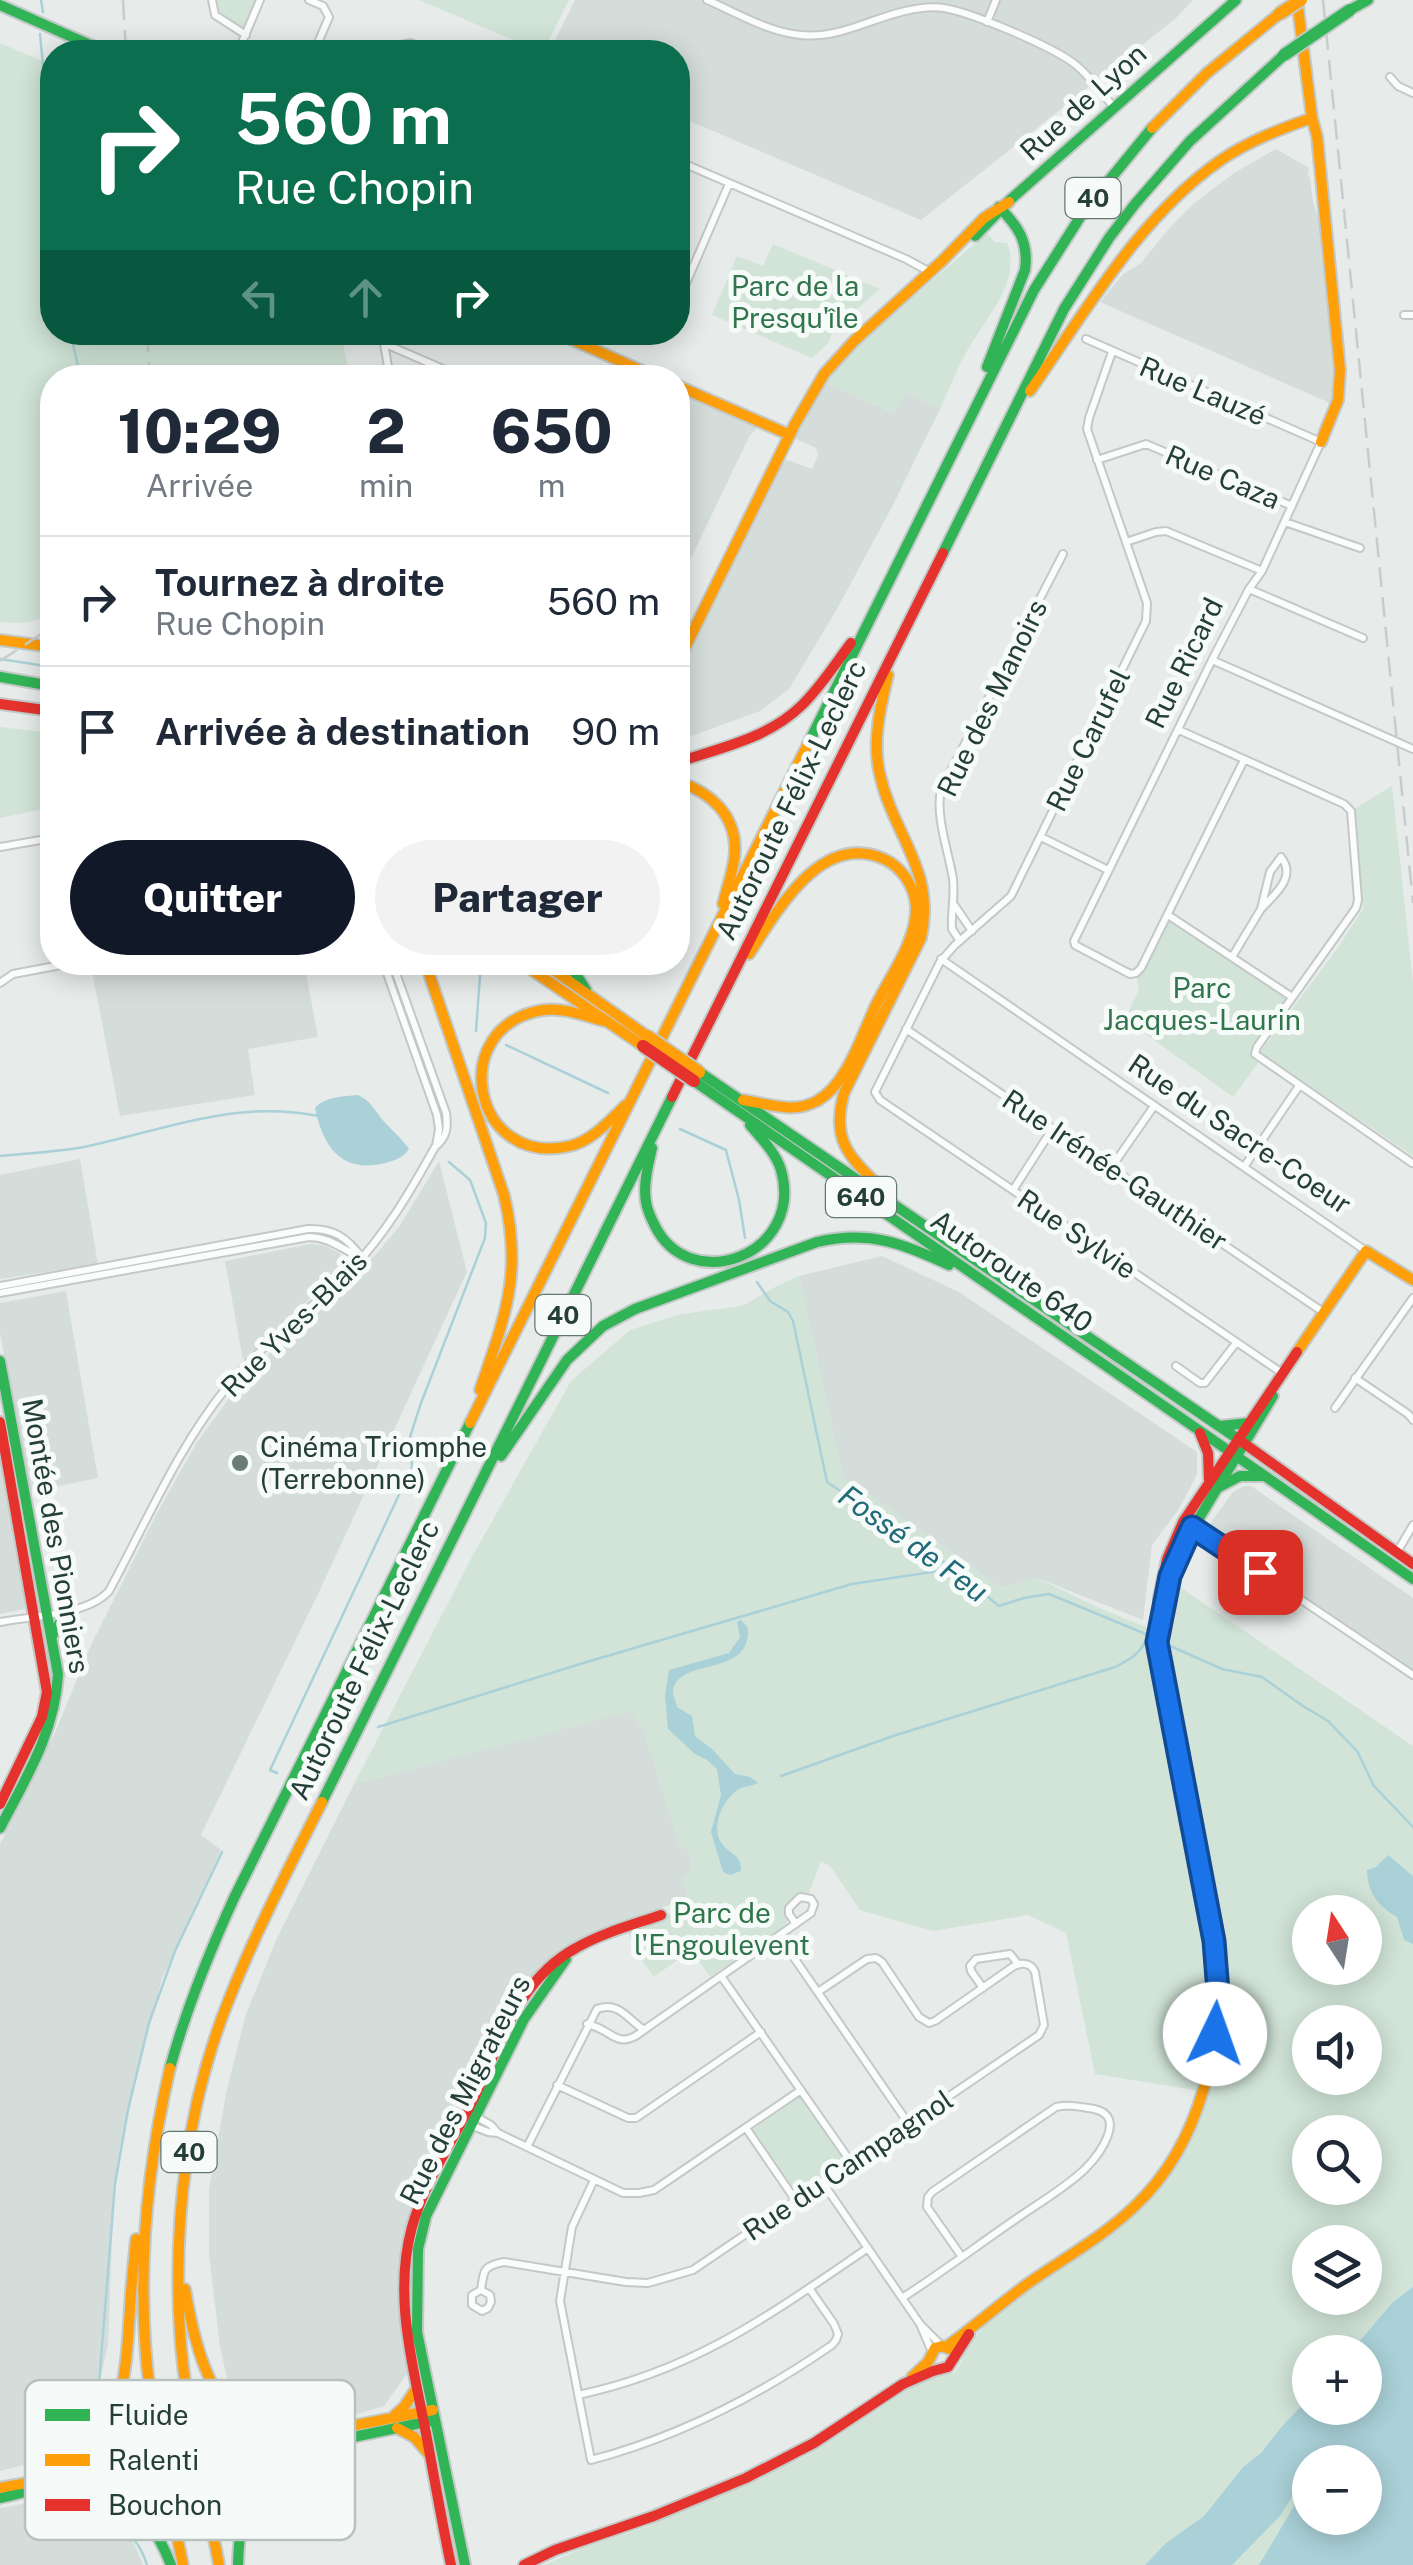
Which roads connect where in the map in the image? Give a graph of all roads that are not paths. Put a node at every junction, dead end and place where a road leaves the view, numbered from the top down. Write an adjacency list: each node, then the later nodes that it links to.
1 (212, 0): 11 (street)
2 (260, 0): 11 (street)
3 (309, 0): 14 (street)
4 (707, 0): 10 (street)
5 (996, 0): 10 (street)
6 (1236, 0): 17 (main road, Rue de Lyon)
7 (1301, 0): 18 (main road, Rue Ricard); 32 (main road, Autoroute Félix-Leclerc / 40, bridge)
8 (1368, 0): 31 (main road, Autoroute Félix-Leclerc / 40, bridge)
9 (0, 5): 12 (main road)
10 (987, 22): 17 (street)
11 (246, 35): 13 (street)
12 (79, 40)
13 (244, 40)
14 (319, 40)
15 (1390, 77): 16 (street)
16 (1413, 93)
17 (1114, 107): 21 (main road, Rue de Lyon)
18 (1312, 118): 31 (main road); 34 (main road, Rue Ricard)
19 (690, 166): 20 (street)
20 (729, 184): 22 (street); 23 (street)
21 (1003, 206): 22 (main road, Rue de Lyon); 32 (main road)
22 (930, 272): 33 (main road, Rue de Lyon)
23 (690, 274)
24 (1086, 339): 27 (street, Rue Lauzé)
25 (388, 345): 28 (street)
26 (585, 345): 29 (main road)
27 (1112, 352): 34 (street, Rue Lauzé); 35 (street, Rue Carufel)
28 (434, 365)
29 (629, 365)
30 (690, 391): 33 (main road)
31 (1005, 425): 50 (main road, Autoroute Félix-Leclerc / 40)
32 (965, 426): 43 (main road, Autoroute Félix-Leclerc / 40)
33 (790, 435): 45 (main road, Rue de Lyon)
34 (1321, 442): 36 (street, Rue Ricard)
35 (1097, 460): 36 (street, Rue Caza); 38 (street, Rue Carufel)
36 (1292, 506): 37 (street, Rue Ricard)
37 (1285, 522): 39 (street); 41 (street, Rue Ricard)
38 (1126, 542): 41 (street); 61 (street, Rue Carufel)
39 (1360, 548)
40 (1063, 554): 65 (street, Rue des Manoirs)
41 (1262, 572): 42 (street, Rue Ricard)
42 (1249, 589): 47 (street); 51 (street, Rue Ricard)
43 (872, 613): 58 (main road); 68 (main road, Autoroute Félix-Leclerc / 40)
44 (690, 627): 45 (street)
45 (694, 629): 46 (main road, Rue de Lyon)
46 (690, 637)
47 (1363, 638)
48 (0, 640): 49 (main road)
49 (40, 645)
50 (896, 646): 81 (main road, Autoroute Félix-Leclerc / 40); 101 (main road)
51 (1212, 660): 56 (street, Rue Ricard); 57 (street)
52 (0, 677): 53 (main road)
53 (40, 684)
54 (0, 704): 55 (main road)
55 (40, 709)
56 (1179, 730): 59 (street); 64 (street, Rue Ricard)
57 (1413, 750)
58 (690, 758)
59 (1244, 760): 67 (street); 83 (street)
60 (690, 785): 68 (main road)
61 (1041, 837): 64 (street); 69 (street, Rue Carufel)
62 (40, 840): 63 (street)
63 (0, 847)
64 (1108, 870): 67 (street, Rue Ricard)
65 (954, 905): 69 (street, Rue des Manoirs); 70 (street, Rue des Manoirs)
66 (1262, 909): 66 (street); 71 (street)
67 (1168, 915): 71 (street)
68 (718, 924): 91 (main road, Autoroute Félix-Leclerc / 40)
69 (972, 931): 70 (street, Rue Carufel)
70 (960, 941): 72 (street, Rue Carufel)
71 (1232, 957): 83 (street)
72 (942, 959): 85 (street, Rue Carufel); 92 (street, Rue du Sacre-Coeur)
73 (40, 969): 80 (street)
74 (388, 975): 96 (street)
75 (397, 975): 96 (street, Rue Yves-Blais)
76 (429, 975): 120 (main road)
77 (539, 975): 84 (main road, Autoroute 640 / 640)
78 (560, 975): 82 (main road, Autoroute 640 / 640)
79 (576, 975): 82 (main road)
80 (0, 983)
81 (725, 989): 90 (main road); 95 (main road, Autoroute Félix-Leclerc / 40)
82 (590, 996): 86 (main road, Autoroute 640 / 640)
83 (1292, 997): 88 (street)
84 (604, 1021): 86 (main road, Autoroute 640 / 640); 91 (main road)
85 (906, 1028): 89 (street, Rue Carufel); 94 (street, Rue Irénée-Gauthier)
86 (645, 1041): 87 (main road, Autoroute 640 / 640, bridge)
87 (696, 1077): 90 (main road, Autoroute 640 / 640); 93 (main road, Autoroute 640 / 640)
88 (1299, 1086): 97 (street); 98 (street)
89 (875, 1090): 100 (street, Rue Sylvie)
90 (738, 1099): 101 (main road, Autoroute 640 / 640)
91 (632, 1100): 120 (main road, Autoroute Félix-Leclerc / 40)
92 (1154, 1106): 98 (street, Rue du Sacre-Coeur); 99 (street)
93 (743, 1116): 95 (main road); 104 (main road, Autoroute 640 / 640)
94 (1054, 1128): 99 (street, Rue Irénée-Gauthier); 100 (street)
95 (655, 1130): 124 (main road, Autoroute Félix-Leclerc / 40)
96 (435, 1147): 103 (street, Rue Yves-Blais)
97 (1412, 1163)
98 (1244, 1167): 102 (street, Rue du Sacre-Coeur)
99 (1112, 1168): 108 (street, Rue Irénée-Gauthier)
100 (1012, 1190): 109 (street, Rue Sylvie)
101 (904, 1213): 118 (main road, Autoroute 640 / 640)
102 (1366, 1251): 105 (main road, Rue du Sacre-Coeur); 108 (main road)
103 (362, 1258): 106 (street); 130 (street, Rue Yves-Blais)
104 (978, 1278): 119 (main road, Autoroute 640 / 640); 124 (main road)
105 (1413, 1280)
106 (0, 1290)
107 (1413, 1298): 113 (street)
108 (1324, 1313): 112 (main road)
109 (1236, 1343): 110 (street); 112 (street, Rue Sylvie)
110 (1176, 1366)
111 (1, 1371): 131 (main road, Montée des Pionniers)
112 (1280, 1377): 117 (main road); 121 (main road)
113 (1355, 1378): 114 (street); 115 (street)
114 (1335, 1408)
115 (1413, 1420)
116 (0, 1422): 131 (main road, Montée des Pionniers)
117 (1248, 1423): 118 (main road); 121 (main road)
118 (1220, 1426): 121 (main road, Autoroute 640 / 640)
119 (1199, 1431): 121 (main road, Autoroute 640 / 640); 123 (main road)
120 (462, 1440): 154 (main road, Autoroute Félix-Leclerc / 40)
121 (1238, 1448): 122 (main road); 123 (main road); 127 (main road)
122 (1263, 1476): 123 (main road); 127 (main road)
123 (1213, 1484): 125 (main road)
124 (472, 1499): 159 (main road, Autoroute Félix-Leclerc / 40)
125 (1188, 1524): 134 (street); 166 (main road)
126 (1413, 1525): 127 (street)
127 (1394, 1558): 128 (main road); 129 (main road)
128 (1413, 1564)
129 (1413, 1579)
130 (73, 1610): 131 (street, Rue Yves-Blais); 133 (main road)
131 (41, 1614): 132 (street, Rue Yves-Blais); 133 (main road, Montée des Pionniers); 135 (main road, Montée des Pionniers)
132 (0, 1622)
133 (52, 1642): 135 (main road, Montée des Pionniers)
134 (1413, 1674)
135 (27, 1761): 136 (main road, Montée des Pionniers); 137 (main road, Montée des Pionniers)
136 (0, 1804)
137 (0, 1828)
138 (661, 1915): 150 (main road, Rue des Migrateurs)
139 (796, 1924): 139 (street); 140 (street)
140 (779, 1936): 142 (street); 144 (street)
141 (1018, 1964): 143 (street); 143 (street); 151 (street, Rue du Campagnol)
142 (721, 1976): 146 (street); 147 (street)
143 (983, 1988): 144 (street)
144 (818, 1992): 151 (street)
145 (587, 2024): 146 (street); 146 (street); 148 (street)
146 (644, 2030)
147 (760, 2032): 148 (street); 149 (street)
148 (558, 2085): 153 (street)
149 (801, 2090): 152 (street); 155 (street)
150 (469, 2119): 153 (street); 171 (main road, Rue des Migrateurs); 173 (main road, Rue des Migrateurs)
151 (908, 2122): 155 (street, Rue du Campagnol)
152 (746, 2128): 156 (street); 158 (street)
153 (527, 2147): 156 (street)
154 (153, 2148): 167 (main road); 168 (main road, Autoroute Félix-Leclerc / 40)
155 (852, 2162): 157 (street, Rue du Campagnol)
156 (594, 2180): 162 (street)
157 (823, 2183): 158 (street, Rue du Campagnol); 160 (street)
158 (796, 2201): 162 (street, Rue du Campagnol)
159 (179, 2247): 169 (main road, Autoroute Félix-Leclerc / 40); 170 (main road)
160 (868, 2248): 163 (street); 165 (street)
161 (962, 2257): 161 (street); 165 (street)
162 (564, 2273): 164 (street, Rue du Campagnol); 172 (street)
163 (809, 2288): 172 (street); 172 (street)
164 (482, 2290)
165 (902, 2298): 166 (street)
166 (940, 2354): 191 (main road)
167 (124, 2380)
168 (150, 2380)
169 (185, 2380)
170 (211, 2380)
171 (416, 2389): 173 (main road, Rue des Migrateurs); 174 (main road)
172 (578, 2395)
173 (428, 2416): 174 (main road); 177 (main road, Rue des Migrateurs); 186 (main road, Rue des Migrateurs)
174 (395, 2423): 175 (main road); 176 (main road); 177 (main road)
175 (355, 2429)
176 (355, 2434)
177 (428, 2453): 186 (main road, Rue des Migrateurs)
178 (25, 2482): 179 (main road)
179 (0, 2488)
180 (25, 2493): 181 (main road)
181 (0, 2498)
182 (160, 2540): 187 (main road)
183 (178, 2540): 188 (main road, Autoroute Félix-Leclerc / 40)
184 (214, 2540): 189 (main road, Autoroute Félix-Leclerc / 40)
185 (239, 2540): 190 (main road)
186 (463, 2563)
187 (171, 2565)
188 (183, 2565)
189 (219, 2565)
190 (238, 2565)
191 (524, 2565)

